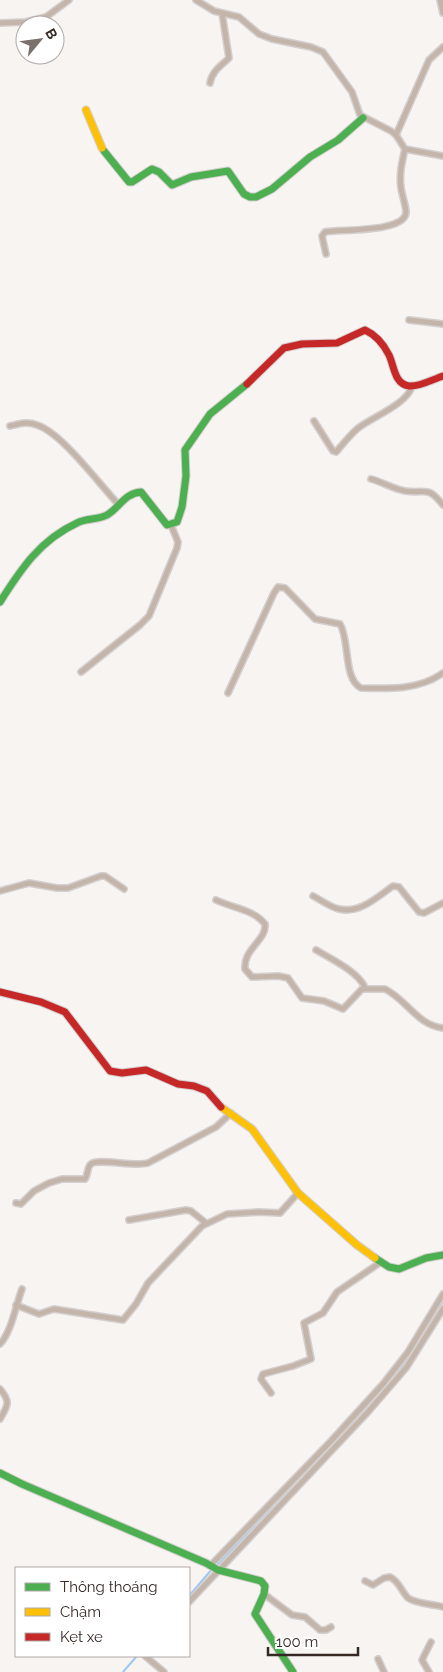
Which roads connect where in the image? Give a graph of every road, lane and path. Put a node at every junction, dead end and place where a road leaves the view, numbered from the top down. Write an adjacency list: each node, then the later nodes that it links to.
1 (69, 0): 6 (street)
2 (196, 0): 4 (street)
3 (440, 0): 5 (street)
4 (222, 13): 8 (street); 10 (street)
5 (443, 13)
6 (0, 23)
7 (443, 47): 11 (street)
8 (210, 83)
9 (86, 110): 10 (street)
10 (363, 118): 11 (street)
11 (396, 135): 12 (street)
12 (404, 149): 13 (street); 14 (street)
13 (443, 156)
14 (326, 254)
15 (409, 320): 16 (street)
16 (443, 324)
17 (443, 376): 18 (street)
18 (412, 386): 19 (street); 24 (street)
19 (314, 421)
20 (10, 426): 22 (street)
21 (371, 479): 23 (street)
22 (119, 505): 24 (street); 25 (street)
23 (443, 506)
24 (171, 526): 26 (street)
25 (0, 602)
26 (81, 672)
27 (443, 673): 28 (street)
28 (228, 693)
29 (124, 889): 30 (street)
30 (0, 891)
31 (313, 896): 33 (street)
32 (216, 900): 35 (street)
33 (443, 903)
34 (316, 950): 35 (street)
35 (365, 988): 37 (street)
36 (0, 992): 38 (street)
37 (443, 1028)
38 (231, 1113): 39 (street); 40 (street)
39 (298, 1193): 42 (street); 44 (street)
40 (16, 1203)
41 (129, 1220): 42 (street)
42 (206, 1223): 47 (street)
43 (443, 1256): 44 (street)
44 (381, 1262): 51 (street)
45 (22, 1290): 47 (street)
46 (443, 1294): 54 (street)
47 (16, 1305): 49 (street)
48 (443, 1309): 54 (street)
49 (0, 1344)
50 (0, 1389): 52 (street)
51 (271, 1393)
52 (0, 1418)
53 (0, 1473): 54 (street)
54 (214, 1567): 56 (street); 57 (street)
55 (365, 1581): 58 (street)
56 (264, 1594): 59 (street); 64 (street)
57 (190, 1601)
58 (443, 1607)
59 (331, 1627)
60 (431, 1642): 66 (street)
61 (146, 1657): 63 (street)
62 (378, 1659): 65 (street)
63 (164, 1672)
64 (293, 1672)
65 (384, 1672)
66 (429, 1672)

